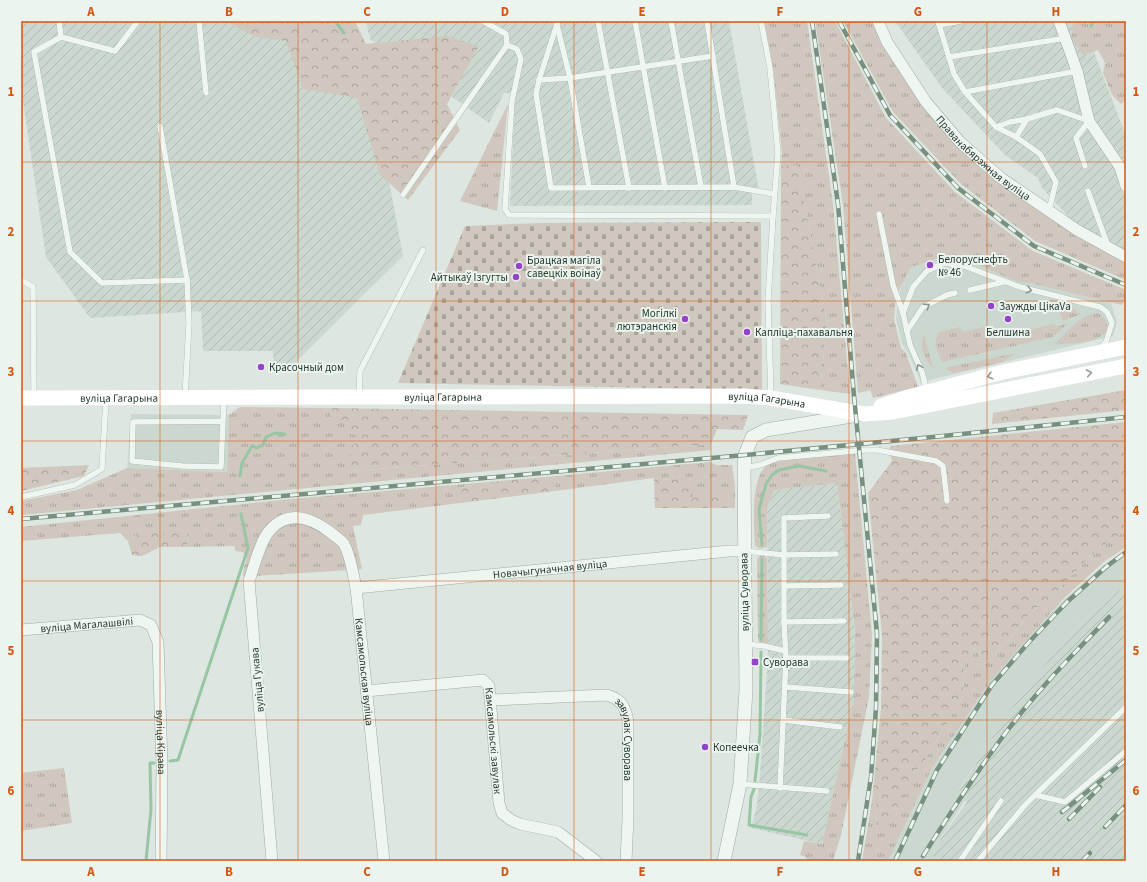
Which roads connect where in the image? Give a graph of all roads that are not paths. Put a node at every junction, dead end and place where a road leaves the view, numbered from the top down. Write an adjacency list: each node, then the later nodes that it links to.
1 (59, 21): 15 (lane)
2 (138, 21): 15 (lane)
3 (199, 21): 27 (lane)
4 (483, 21): 17 (lane)
5 (598, 21): 23 (lane)
6 (635, 21): 21 (lane)
7 (671, 21): 20 (lane)
8 (707, 21): 18 (lane)
9 (760, 21): 41 (lane)
10 (878, 21): 43 (street, Праванабярэжная вуліца)
11 (961, 21): 14 (lane)
12 (1059, 21): 16 (street)
13 (558, 22): 24 (lane); 25 (lane)
14 (938, 23): 19 (lane)
15 (61, 37): 50 (lane)
16 (1066, 38): 19 (lane); 22 (street)
17 (507, 45): 42 (lane); 45 (lane)
18 (713, 56): 20 (lane); 37 (lane)
19 (949, 57): 26 (lane)
20 (679, 61): 21 (lane); 36 (lane)
21 (643, 67): 23 (lane); 39 (lane)
22 (1077, 71): 26 (lane); 29 (street)
23 (608, 72): 24 (lane); 38 (lane)
24 (570, 78): 25 (lane); 35 (lane)
25 (539, 80): 35 (lane)
26 (965, 92): 31 (lane)
27 (206, 93)
28 (1027, 119): 29 (lane); 31 (lane); 32 (lane)
29 (1089, 121): 33 (lane); 34 (street)
30 (160, 126): 50 (lane)
31 (996, 127): 32 (lane)
32 (1016, 137): 43 (lane)
33 (1085, 166)
34 (1126, 186)
35 (589, 187): 38 (lane)
36 (701, 187): 37 (lane); 39 (lane)
37 (734, 187): 41 (lane)
38 (628, 188): 39 (lane)
39 (665, 188)
40 (1088, 191): 46 (lane)
41 (774, 194): 45 (lane)
42 (403, 195)
43 (1049, 210): 46 (street, Праванабярэжная вуліца)
44 (879, 214): 54 (lane)
45 (773, 216): 66 (lane)
46 (1108, 246): 48 (street, Праванабярэжная вуліца)
47 (423, 250): 61 (lane)
48 (1126, 257)
49 (21, 280): 62 (lane)
50 (187, 280): 64 (lane)
51 (1005, 282): 52 (lane); 54 (lane); 57 (lane, one-way to 57)
52 (970, 290)
53 (955, 293): 55 (lane, one-way to 53)
54 (903, 313): 55 (lane)
55 (907, 331): 67 (lane, one-way to 55)
56 (1125, 347): 57 (main road)
57 (1095, 354): 59 (main road)
58 (1126, 366): 60 (main road, one-way to 58)
59 (1028, 367): 60 (main road); 67 (main road, one-way to 67)
60 (1028, 385): 67 (main road)
61 (359, 397): 65 (main road, вуліца Гагарына); 66 (main road, вуліца Гагарына)
62 (28, 398): 63 (main road, вуліца Гагарына)
63 (106, 398): 64 (main road, вуліца Гагарына); 71 (lane)
64 (185, 398): 65 (main road, вуліца Гагарына)
65 (224, 398): 69 (lane)
66 (771, 398): 68 (main road, вуліца Гагарына)
67 (929, 398): 68 (main road)
68 (864, 414): 70 (street, вуліца Суворава)
69 (224, 421): 69 (lane)
70 (744, 468): 72 (lane); 75 (street, вуліца Суворава)
71 (21, 497)
72 (947, 501)
73 (828, 516): 77 (lane)
74 (292, 517): 80 (street, Камсамольская вуліца); 103 (street, вуліца Гукава)
75 (744, 551): 77 (lane); 80 (street, Новачыгуначная вуліца); 85 (street, вуліца Суворава)
76 (836, 554): 77 (lane)
77 (784, 555): 79 (lane)
78 (841, 585): 79 (lane)
79 (785, 586): 82 (lane)
80 (356, 588): 90 (street, Камсамольская вуліца)
81 (844, 621): 82 (lane)
82 (784, 622): 86 (lane)
83 (151, 625): 84 (street, вуліца Магалашвілі); 102 (street, вуліца Кірава)
84 (21, 630)
85 (745, 644): 86 (lane); 97 (street, вуліца Суворава)
86 (785, 650): 87 (lane)
87 (786, 658): 88 (lane); 89 (lane)
88 (847, 658)
89 (786, 687): 91 (lane); 94 (lane)
90 (366, 691): 92 (street, Камсамольскі завулак); 104 (street, Камсамольская вуліца)
91 (851, 692)
92 (490, 700): 105 (street, Камсамольскі завулак); 106 (street, завулак Суворава)
93 (1126, 707): 100 (lane)
94 (784, 720): 95 (lane); 98 (lane)
95 (840, 727)
96 (1126, 751): 100 (lane)
97 (740, 784): 98 (lane); 107 (street, вуліца Суворава)
98 (780, 788): 99 (lane)
99 (827, 792)
100 (1035, 795): 109 (lane)
101 (1001, 801): 108 (lane)
102 (161, 861)
103 (272, 861)
104 (384, 861)
105 (596, 861)
106 (626, 861)
107 (724, 861)
108 (960, 861)
109 (978, 861)

